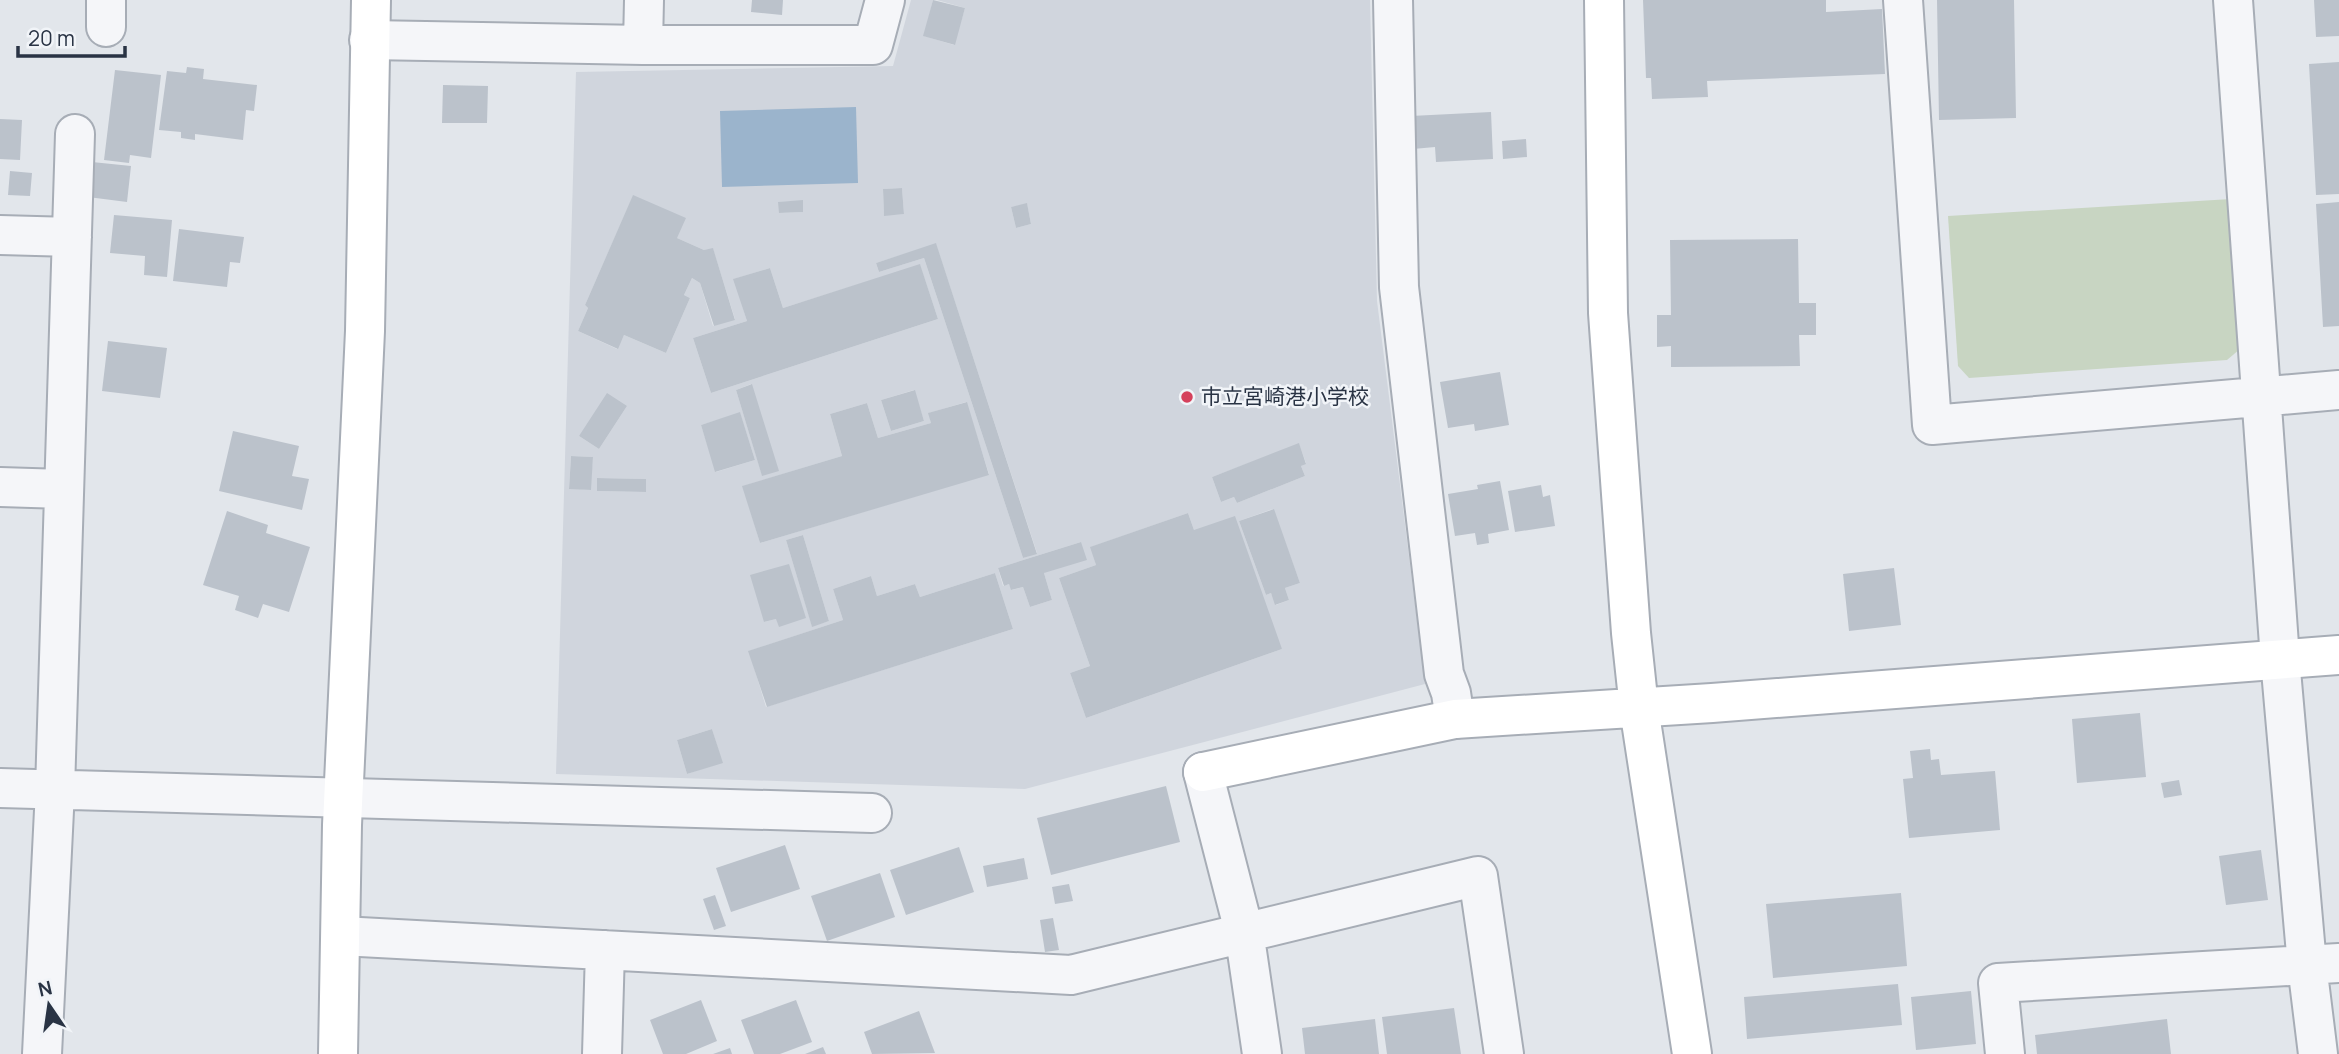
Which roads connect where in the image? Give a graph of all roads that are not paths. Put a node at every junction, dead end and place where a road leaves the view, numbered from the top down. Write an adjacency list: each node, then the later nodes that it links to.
1 (371, 0): 8 (street)
2 (644, 0): 9 (street)
3 (885, 0): 9 (street)
4 (1393, 0): 20 (street)
5 (1604, 0): 19 (street)
6 (1903, 0): 14 (street)
7 (2233, 0): 14 (street)
8 (369, 40): 9 (street); 23 (street)
9 (643, 46)
10 (75, 134): 12 (street)
11 (0, 235): 12 (street)
12 (72, 237): 16 (street)
13 (2339, 390): 14 (street)
14 (2261, 397): 18 (street)
15 (0, 487): 16 (street)
16 (64, 489): 22 (street)
17 (2339, 655): 18 (street)
18 (2280, 659): 19 (street); 28 (street)
19 (1639, 708): 20 (street); 34 (street)
20 (1455, 719): 25 (street)
21 (0, 788): 22 (street)
22 (55, 790): 23 (street); 29 (street)
23 (343, 798): 24 (street); 26 (street)
24 (872, 814)
25 (1244, 932): 27 (street); 32 (street); 33 (street)
26 (341, 936): 27 (street); 30 (street)
27 (605, 950): 31 (street)
28 (2323, 964): 35 (street); 36 (street)
29 (42, 1054)
30 (338, 1054)
31 (602, 1054)
32 (1262, 1054)
33 (1504, 1054)
34 (1692, 1054)
35 (2005, 1054)
36 (2318, 1054)

